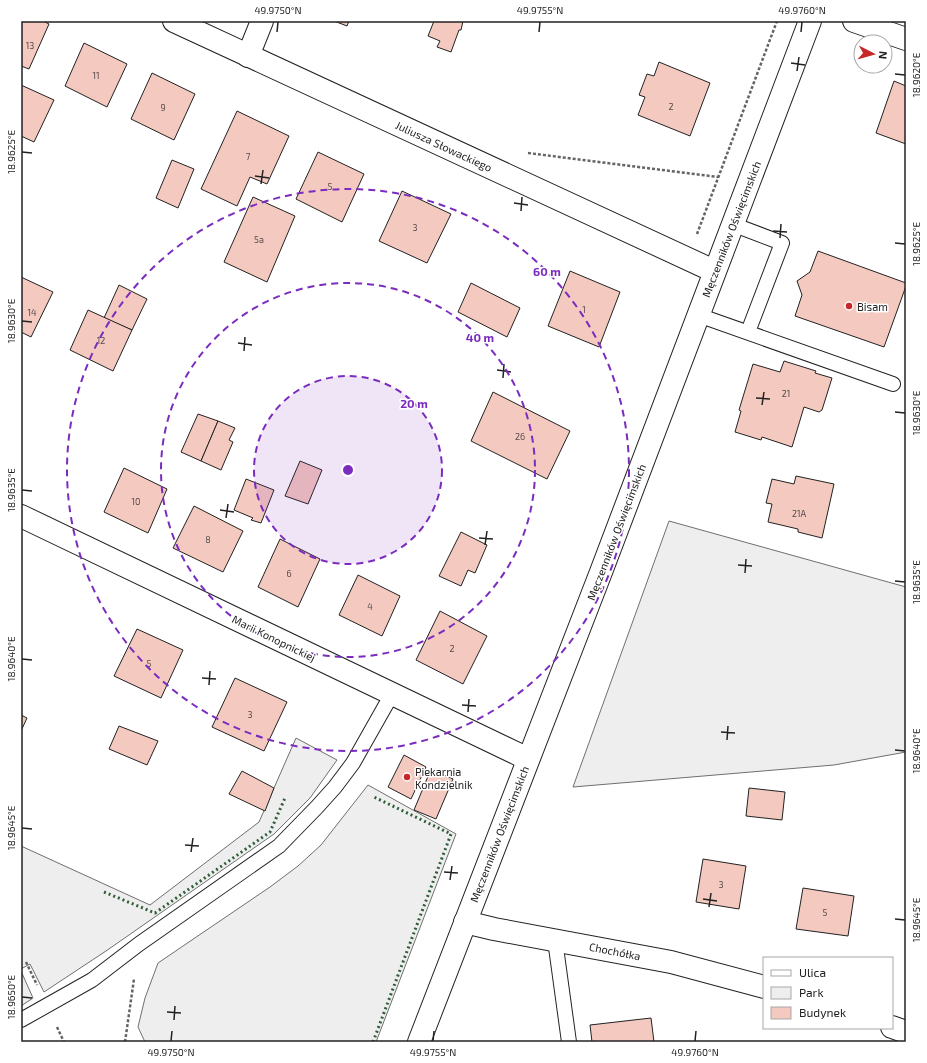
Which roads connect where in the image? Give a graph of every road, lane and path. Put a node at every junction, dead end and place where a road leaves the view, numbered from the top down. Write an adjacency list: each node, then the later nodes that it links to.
1 (174, 21): 7 (street, Juliusza Słowackiego)
2 (262, 21): 7 (street)
3 (776, 21): 9 (path)
4 (810, 21): 10 (street, Męczenników Oświęcimskich)
5 (854, 21): 6 (street)
6 (906, 39)
7 (248, 56): 11 (street, Juliusza Słowackiego)
8 (523, 153): 9 (path)
9 (718, 177): 11 (path)
10 (732, 224): 12 (street, Męczenników Oświęcimskich); 14 (lane)
11 (688, 259): 12 (street, Juliusza Słowackiego)
12 (714, 271): 13 (street, Męczenników Oświęcimskich)
13 (698, 315): 14 (lane); 18 (street, Męczenników Oświęcimskich)
14 (748, 332): 15 (lane)
15 (893, 384)
16 (21, 516): 17 (street, Marii Konopnickiej)
17 (392, 694): 18 (street, Marii Konopnickiej); 21 (lane)
18 (528, 759): 19 (street, Męczenników Oświęcimskich)
19 (465, 922): 20 (street, Chochółka); 29 (street, Męczenników Oświęcimskich)
20 (555, 940): 22 (street, Chochółka); 30 (lane)
21 (138, 944): 23 (lane); 28 (path)
22 (763, 987)
23 (21, 1020)
24 (893, 1027): 26 (street)
25 (59, 1032): 27 (path)
26 (906, 1032)
27 (64, 1042)
28 (125, 1042)
29 (419, 1042)
30 (569, 1042)

